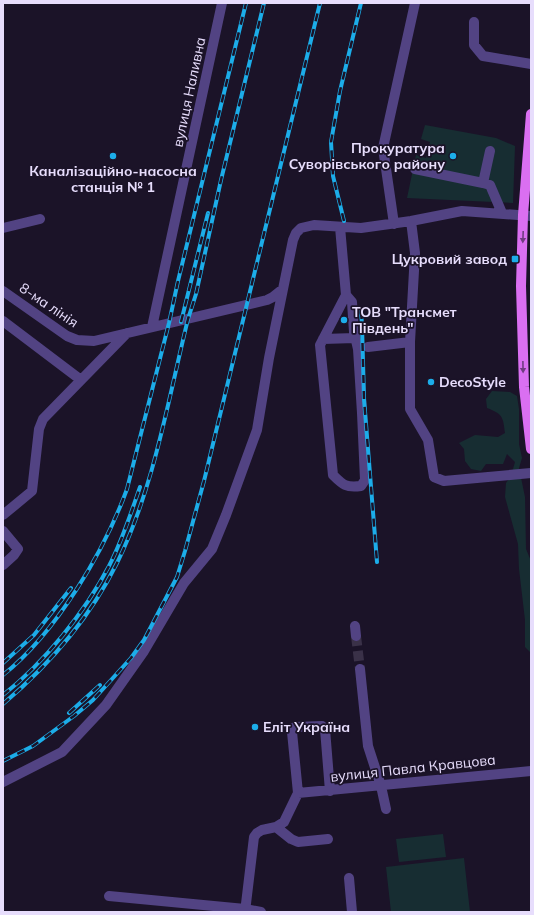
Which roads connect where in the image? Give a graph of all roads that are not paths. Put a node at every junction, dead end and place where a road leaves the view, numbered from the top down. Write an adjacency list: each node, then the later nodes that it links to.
1 (222, 3): 20 (street, вулиця Наливна)
2 (415, 3): 13 (street)
3 (474, 22): 4 (street)
4 (531, 64)
5 (531, 114): 10 (main road)
6 (490, 151): 8 (street)
7 (415, 169): 8 (street)
8 (483, 183): 9 (street)
9 (502, 213): 10 (street); 12 (street)
10 (527, 216): 27 (main road, one-way to 27)
11 (40, 219): 15 (street)
12 (411, 221): 13 (street); 24 (street)
13 (394, 224): 14 (street)
14 (340, 227): 16 (street); 18 (street)
15 (3, 228)
16 (283, 289): 20 (street, 8-ма лінія); 34 (street)
17 (3, 291): 21 (street, 8-ма лінія)
18 (346, 294): 22 (street); 23 (street)
19 (3, 321): 26 (street)
20 (152, 327): 21 (street, 8-ма лінія)
21 (127, 333): 26 (street)
22 (355, 338): 23 (street); 23 (street)
23 (323, 339)
24 (410, 342): 25 (street); 28 (street)
25 (368, 347)
26 (81, 380): 29 (street)
27 (531, 449)
28 (531, 473)
29 (3, 515)
30 (3, 531): 31 (street)
31 (3, 565)
32 (360, 669): 35 (street)
33 (531, 771): 35 (street, вулиця Павла Кравцова)
34 (3, 782)
35 (381, 786): 36 (street, вулиця Павла Кравцова); 38 (street)
36 (330, 791): 37 (street, вулиця Павла Кравцова); 37 (street)
37 (298, 793): 39 (street)
38 (386, 809)
39 (276, 827): 40 (street); 43 (street)
40 (328, 839)
41 (349, 878): 45 (street)
42 (109, 896): 43 (street)
43 (245, 911): 44 (street)
44 (260, 912)
45 (352, 912)

